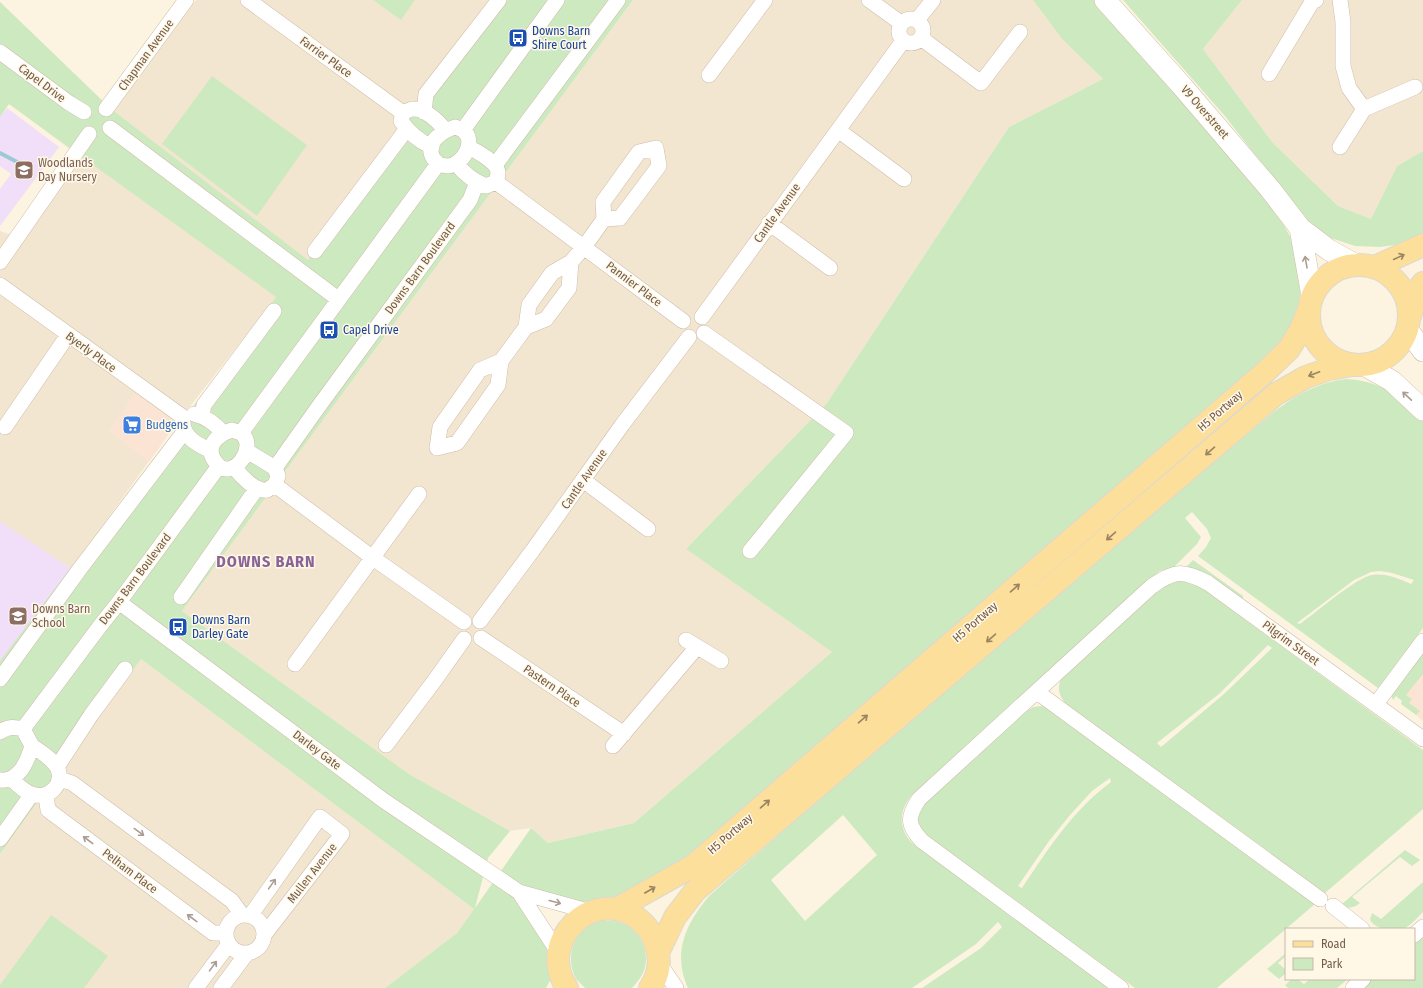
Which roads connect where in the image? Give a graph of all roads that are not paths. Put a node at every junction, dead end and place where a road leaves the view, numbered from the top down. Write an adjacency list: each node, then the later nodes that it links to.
1 (186, 0): 21 (street, Chapman Avenue)
2 (248, 0): 25 (street, Farrier Place)
3 (499, 0): 24 (street)
4 (557, 0): 29 (street)
5 (618, 0): 37 (street)
6 (765, 0): 18 (street)
7 (869, 0): 13 (street)
8 (933, 0): 12 (street)
9 (1105, 0): 43 (street, V9 Overstreet)
10 (1316, 0): 19 (street)
11 (1340, 0): 22 (street)
12 (917, 20): 13 (street); 15 (street)
13 (901, 23): 16 (street)
14 (1020, 32): 15 (street)
15 (921, 38): 16 (street)
16 (904, 41): 30 (street, Cantle Avenue)
17 (0, 52): 23 (street, Capel Drive)
18 (709, 74)
19 (1269, 74)
20 (1415, 87): 22 (street)
21 (106, 109): 23 (street); 26 (street)
22 (1364, 109): 34 (street)
23 (84, 112): 31 (street)
24 (424, 112): 25 (street); 28 (street)
25 (403, 113): 27 (street)
26 (110, 128): 31 (street); 53 (street)
27 (406, 130): 32 (street); 46 (street)
28 (445, 130): 29 (street); 32 (street)
29 (463, 130): 33 (street)
30 (838, 130): 38 (street); 42 (street, Cantle Avenue)
31 (89, 134): 47 (street)
32 (432, 147): 36 (street)
33 (468, 147): 35 (street); 37 (street)
34 (1340, 147)
35 (456, 163): 36 (street); 39 (street)
36 (438, 164): 53 (street)
37 (495, 165): 40 (street)
38 (904, 179)
39 (477, 182): 40 (street); 76 (street, Downs Barn Boulevard)
40 (496, 182): 45 (street, Pannier Place)
41 (604, 219): 41 (street); 45 (street)
42 (769, 223): 50 (street); 56 (street, Cantle Avenue)
43 (1300, 228): 49 (street, V9 Overstreet); 54 (street, V9 Overstreet, one-way to 43)
44 (1423, 245): 49 (main road, one-way to 44)
45 (584, 247): 48 (street); 57 (street, Pannier Place)
46 (316, 251)
47 (0, 262)
48 (571, 262): 59 (street); 59 (street)
49 (1365, 266): 54 (main road); 58 (main road)
50 (830, 268)
51 (1423, 283): 58 (main road)
52 (0, 285): 61 (street, Byerly Place)
53 (338, 299): 71 (street)
54 (1310, 303): 65 (main road); 109 (main road, H5 Portway, one-way to 54)
55 (274, 311): 67 (street)
56 (702, 317): 57 (street); 60 (street)
57 (683, 321): 62 (street)
58 (1408, 323): 63 (street); 65 (main road)
59 (526, 327): 64 (street)
60 (704, 333): 62 (street); 82 (street)
61 (68, 335): 68 (street, Byerly Place); 69 (street)
62 (689, 337): 77 (street, Cantle Avenue)
63 (1423, 351)
64 (501, 361): 64 (street)
65 (1358, 365): 66 (street, one-way to 65); 118 (main road, H5 Portway, one-way to 118)
66 (1423, 410)
67 (202, 416): 68 (street); 70 (street)
68 (184, 424): 73 (street, Byerly Place); 94 (street)
69 (6, 427)
70 (222, 433): 71 (street); 73 (street)
71 (241, 433): 72 (street)
72 (247, 450): 75 (street); 76 (street)
73 (211, 451): 74 (street)
74 (219, 466): 75 (street); 85 (street, Downs Barn Boulevard)
75 (234, 467): 79 (street)
76 (275, 468): 78 (street)
77 (583, 480): 81 (street); 86 (street, Cantle Avenue)
78 (275, 485): 79 (street); 83 (street)
79 (257, 488): 84 (street)
80 (419, 494): 83 (street)
81 (648, 529)
82 (750, 551)
83 (373, 558): 87 (street); 92 (street)
84 (181, 597)
85 (119, 602): 98 (street, Downs Barn Boulevard); 108 (street, Darley Gate)
86 (480, 621): 87 (street); 88 (street)
87 (464, 622): 89 (street)
88 (481, 638): 89 (street); 99 (street, Pastern Place)
89 (464, 639): 101 (street)
90 (1423, 641): 96 (street)
91 (721, 661): 99 (street)
92 (295, 664)
93 (125, 669): 104 (street)
94 (0, 679)
95 (1037, 692): 96 (street, Pilgrim Street); 113 (street); 127 (street, Pilgrim Street)
96 (1376, 704): 100 (street, Pilgrim Street)
97 (1, 728): 98 (street)
98 (23, 729): 102 (street)
99 (624, 734): 103 (street)
100 (1423, 739)
101 (386, 745)
102 (32, 746): 104 (street); 105 (street)
103 (613, 746)
104 (59, 773): 106 (street); 111 (street, one-way to 111)
105 (6, 779): 106 (street)
106 (39, 795): 107 (street); 116 (street, Pelham Place, one-way to 106)
107 (0, 839)
108 (519, 892): 110 (street, Darley Gate, one-way to 110); 119 (street, Darley Gate)
109 (616, 910): 110 (main road); 118 (main road)
110 (591, 912): 119 (main road)
111 (246, 916): 115 (street); 115 (street, Mullen Avenue, one-way to 115); 116 (street)
112 (1423, 927): 114 (street)
113 (1361, 928)
114 (1415, 934)
115 (264, 935): 117 (street)
116 (227, 938): 117 (street); 121 (street, one-way to 116)
117 (246, 953): 122 (street)
118 (659, 958): 125 (main road, H5 Portway); 126 (street)
119 (558, 959): 123 (main road); 124 (main road)
120 (1362, 980): 128 (street)
121 (196, 988)
122 (221, 988)
123 (546, 988)
124 (567, 988)
125 (650, 988)
126 (676, 988)
127 (1122, 988)
128 (1353, 988)

